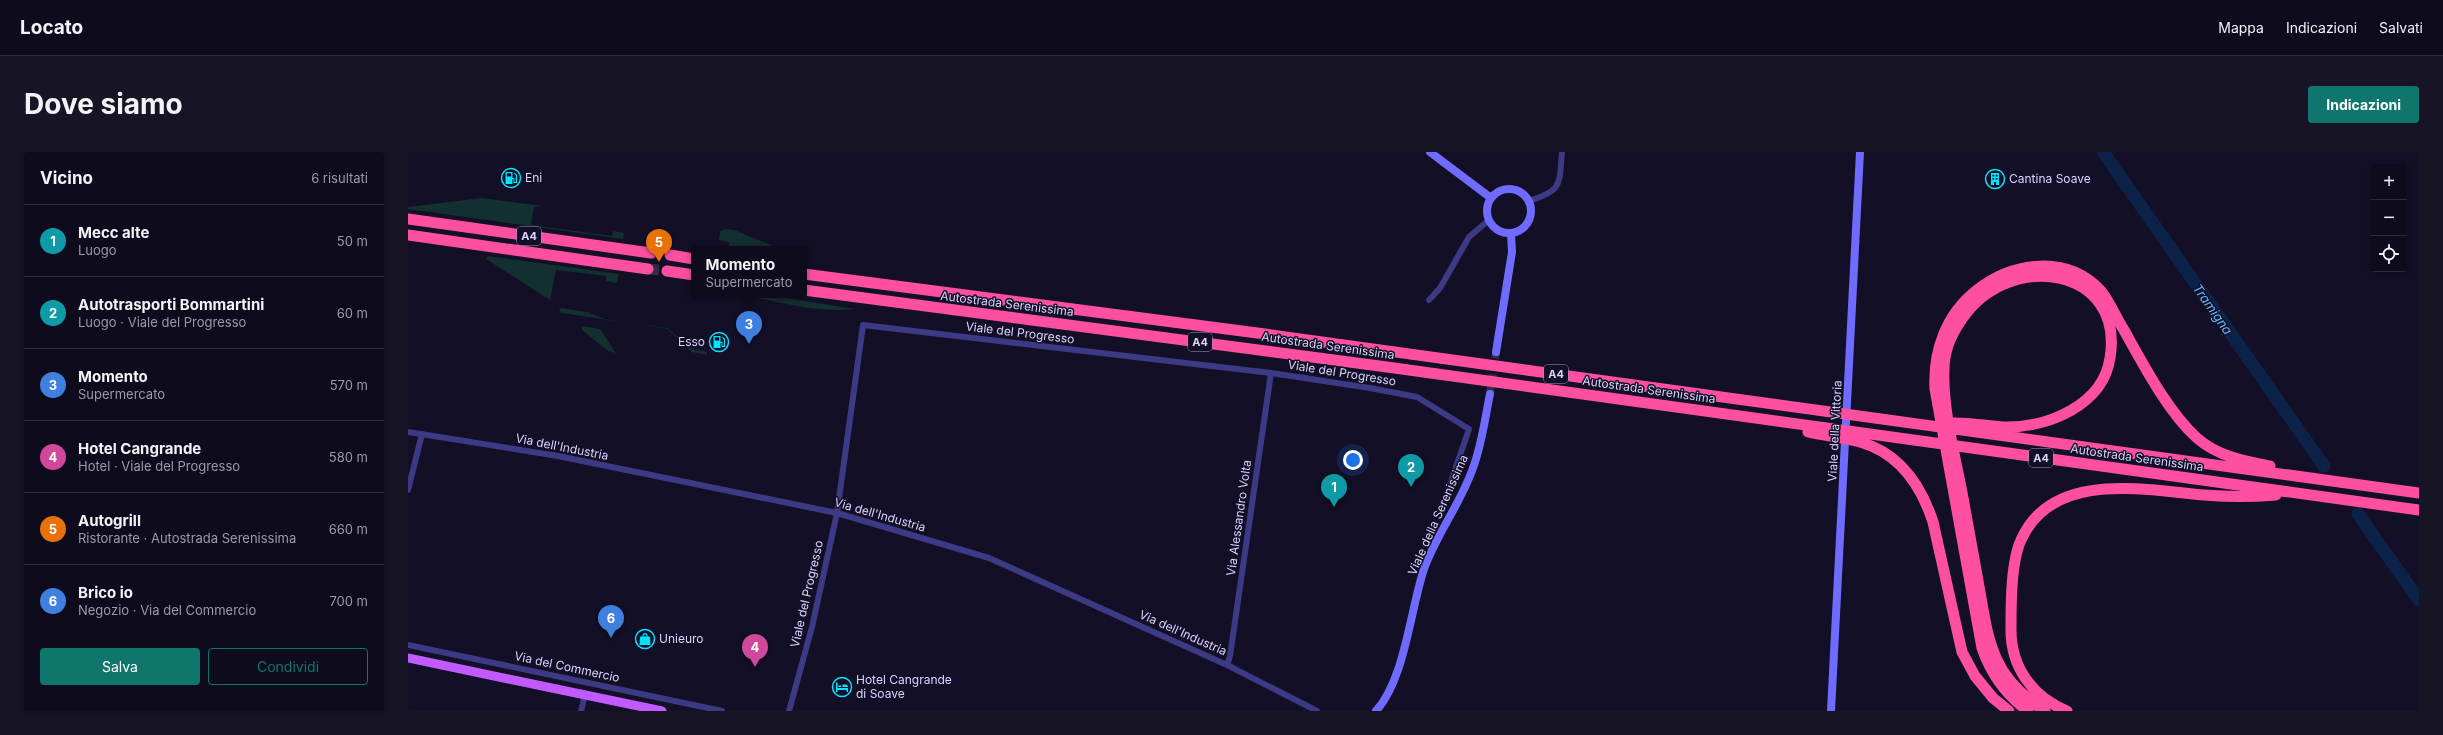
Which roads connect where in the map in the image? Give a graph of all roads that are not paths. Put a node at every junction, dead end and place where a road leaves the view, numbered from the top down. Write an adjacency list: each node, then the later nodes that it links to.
1 (1430, 152): 4 (street)
2 (1562, 152): 5 (street)
3 (1860, 152): 45 (street, Viale della Vittoria)
4 (1491, 198): 5 (street); 7 (street)
5 (1529, 201): 8 (street)
6 (408, 219): 10 (highway, A4)
7 (1489, 220): 8 (street); 18 (street)
8 (1511, 233): 19 (street)
9 (408, 235): 13 (highway, A4)
10 (650, 253)
11 (670, 256): 12 (highway)
12 (691, 259)
13 (648, 268)
14 (667, 271): 16 (highway)
15 (807, 274): 24 (highway, Autostrada Serenissima / A4)
16 (691, 275)
17 (807, 290): 23 (highway, Autostrada Serenissima / A4)
18 (1429, 300)
19 (1496, 352)
20 (1271, 373): 33 (street, Viale del Progresso); 34 (street, Viale del Progresso); 37 (street, Via Alessandro Volta)
21 (1490, 394): 44 (street, Viale della Serenissima)
22 (1943, 409): 24 (highway); 27 (highway); 28 (highway)
23 (1770, 420): 31 (highway, Autostrada Serenissima / A4); 46 (highway)
24 (1920, 424): 28 (highway, Autostrada Serenissima / A4)
25 (408, 432): 26 (street, Via dell'Industria)
26 (422, 434): 29 (street); 34 (street, Via dell'Industria)
27 (1953, 467): 47 (highway); 48 (highway)
28 (2306, 478): 30 (highway, Autostrada Serenissima / A4)
29 (408, 490)
30 (2419, 493)
31 (2302, 494): 32 (highway, Autostrada Serenissima / A4); 49 (highway)
32 (2419, 510)
33 (1441, 511)
34 (837, 513): 37 (street, Via dell'Industria); 42 (street, Viale del Progresso)
35 (408, 645): 41 (street, Via del Commercio)
36 (408, 658): 38 (main road)
37 (1227, 665): 43 (street, Via dell'Industria)
38 (585, 695): 39 (street); 40 (main road)
39 (581, 711)
40 (662, 711)
41 (722, 711)
42 (789, 711)
43 (1317, 711)
44 (1376, 711)
45 (1831, 711)
46 (2008, 711)
47 (2028, 711)
48 (2045, 711)
49 (2067, 711)

